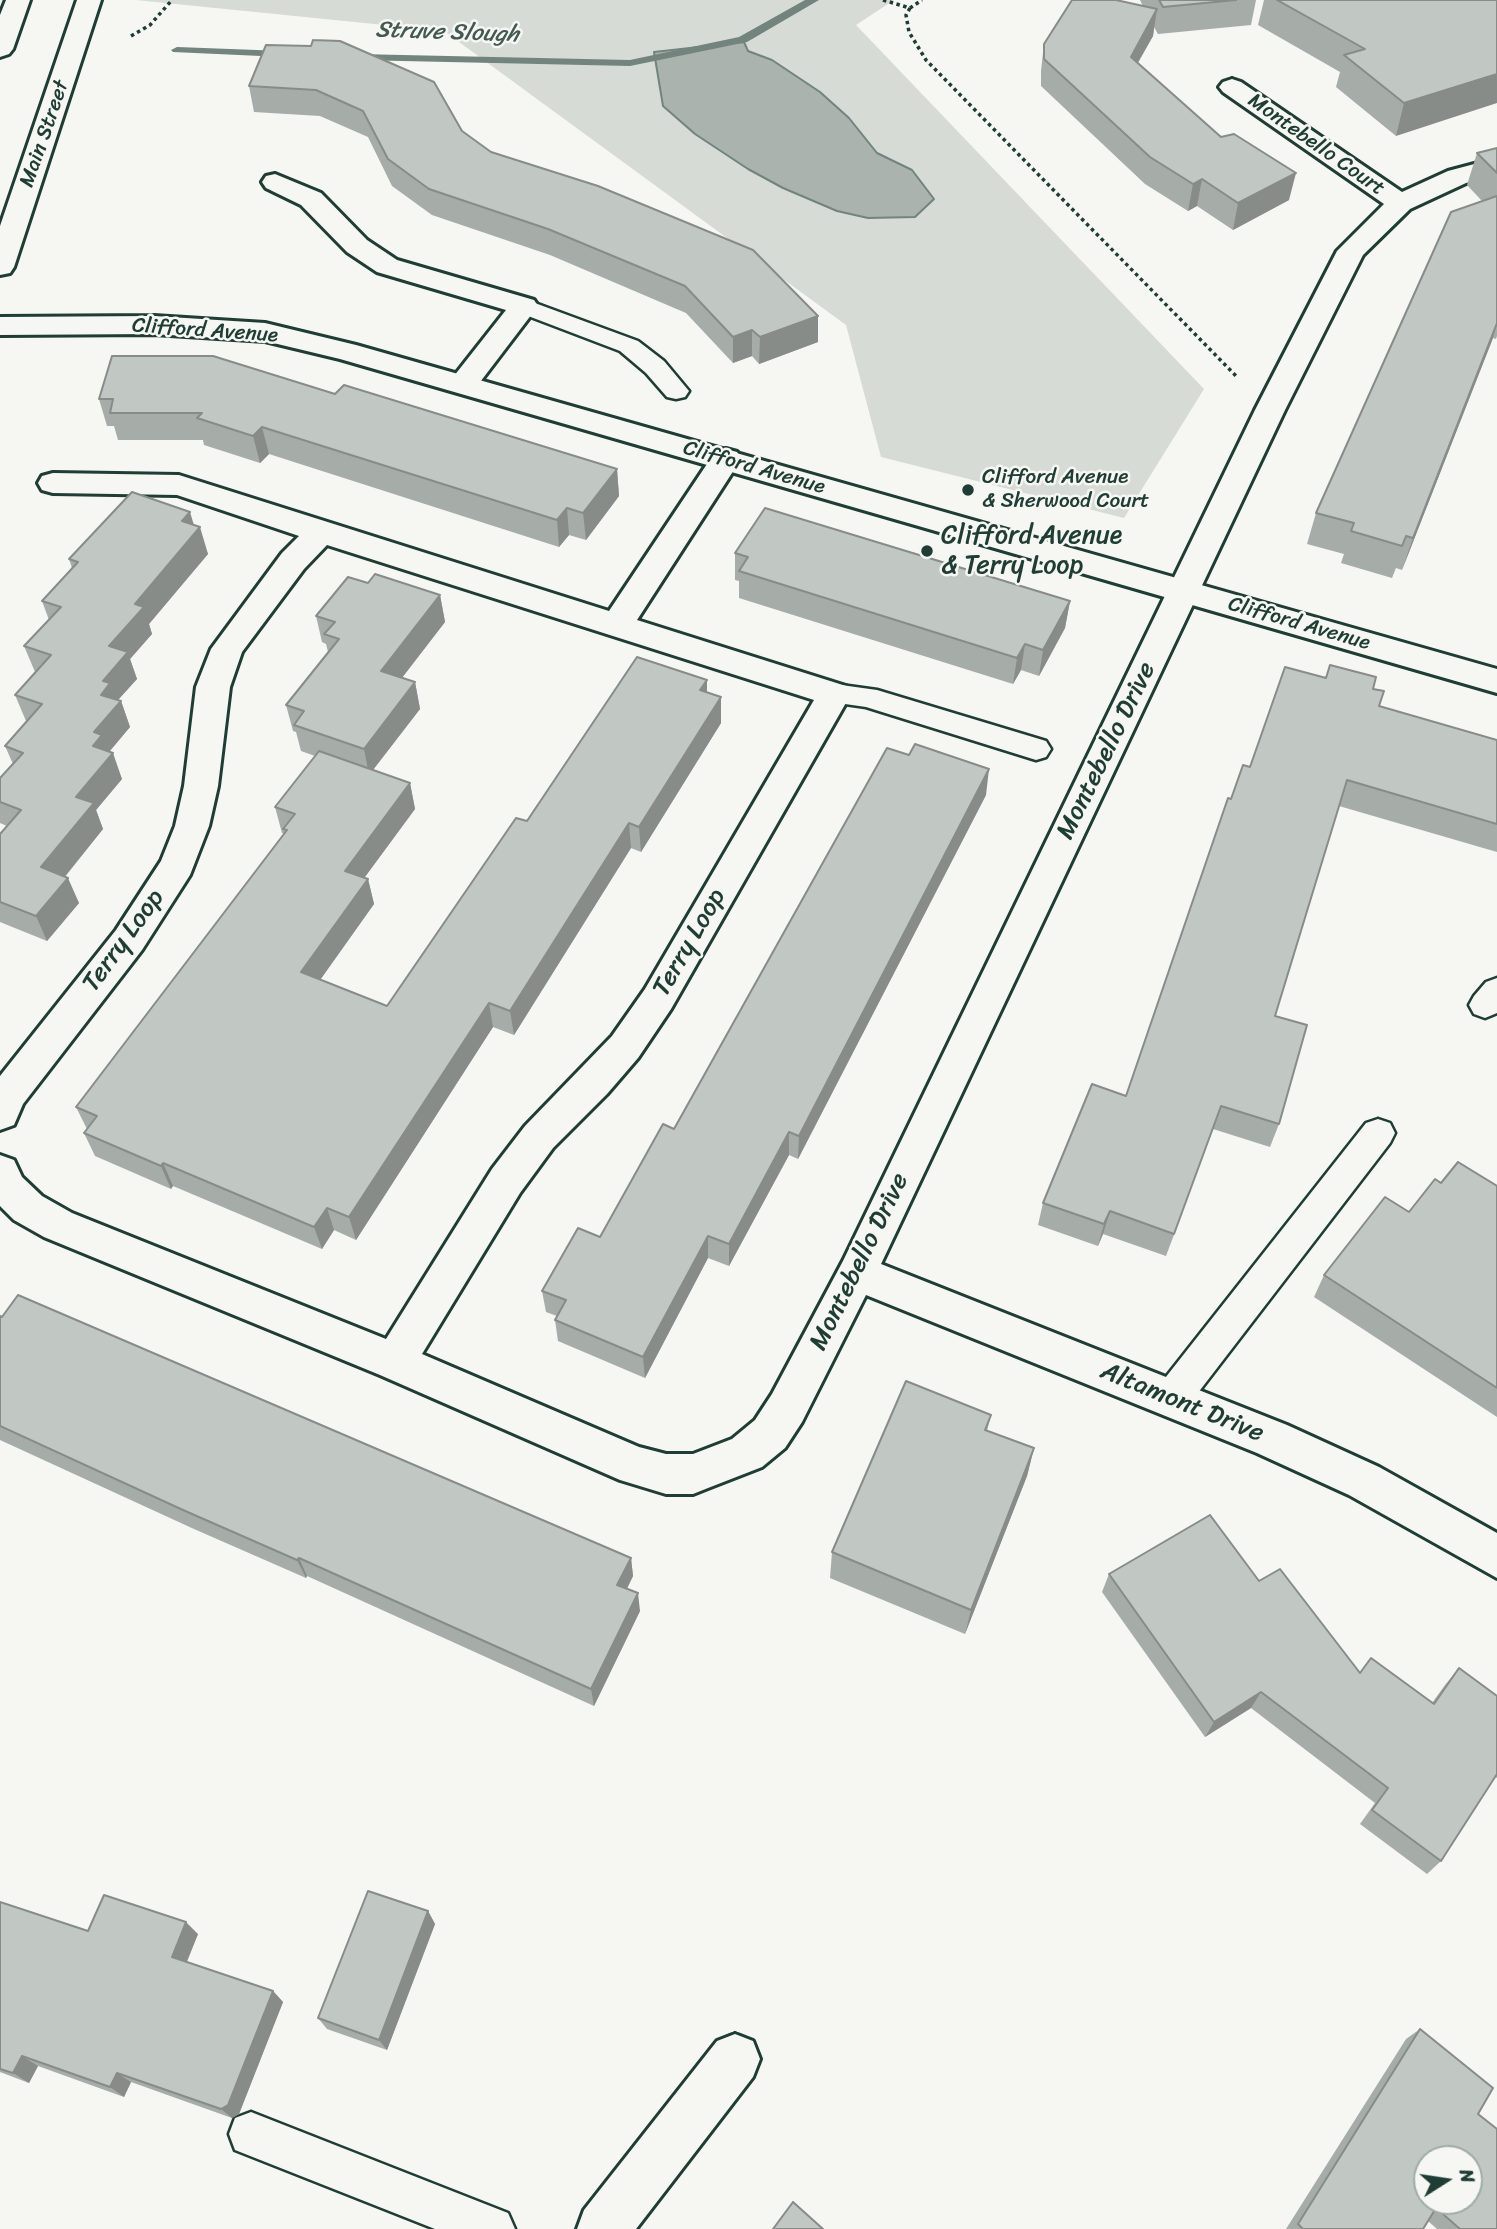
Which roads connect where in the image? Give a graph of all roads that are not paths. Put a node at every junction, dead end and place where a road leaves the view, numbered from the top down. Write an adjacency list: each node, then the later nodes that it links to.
1 (18, 0): 3 (street)
2 (89, 0): 8 (street, Main Street)
3 (0, 49)
4 (1232, 87): 7 (street, Montebello Court)
5 (1497, 166): 7 (street, Montebello Drive)
6 (275, 182): 9 (street)
7 (1400, 203): 16 (street, Montebello Drive)
8 (0, 267)
9 (524, 306): 11 (street); 12 (lane)
10 (0, 326): 11 (street, Clifford Avenue)
11 (464, 383): 13 (street, Clifford Avenue)
12 (676, 391)
13 (726, 459): 16 (street, Clifford Avenue); 17 (street)
14 (53, 483): 15 (street)
15 (321, 532): 17 (street); 21 (street, Terry Loop)
16 (1184, 590): 18 (street, Clifford Avenue); 24 (street, Montebello Drive)
17 (617, 625): 19 (street)
18 (1497, 681)
19 (834, 694): 20 (lane); 25 (street, Terry Loop)
20 (1035, 749)
21 (0, 1114)
22 (1378, 1133): 26 (lane)
23 (0, 1172): 25 (street)
24 (857, 1273): 25 (street, Montebello Drive); 26 (street, Altamont Drive)
25 (395, 1362)
26 (1171, 1399): 27 (street, Altamont Drive)
27 (1497, 1557)
28 (735, 2059): 31 (street)
29 (251, 2134): 30 (lane)
30 (492, 2229)
31 (603, 2229)

